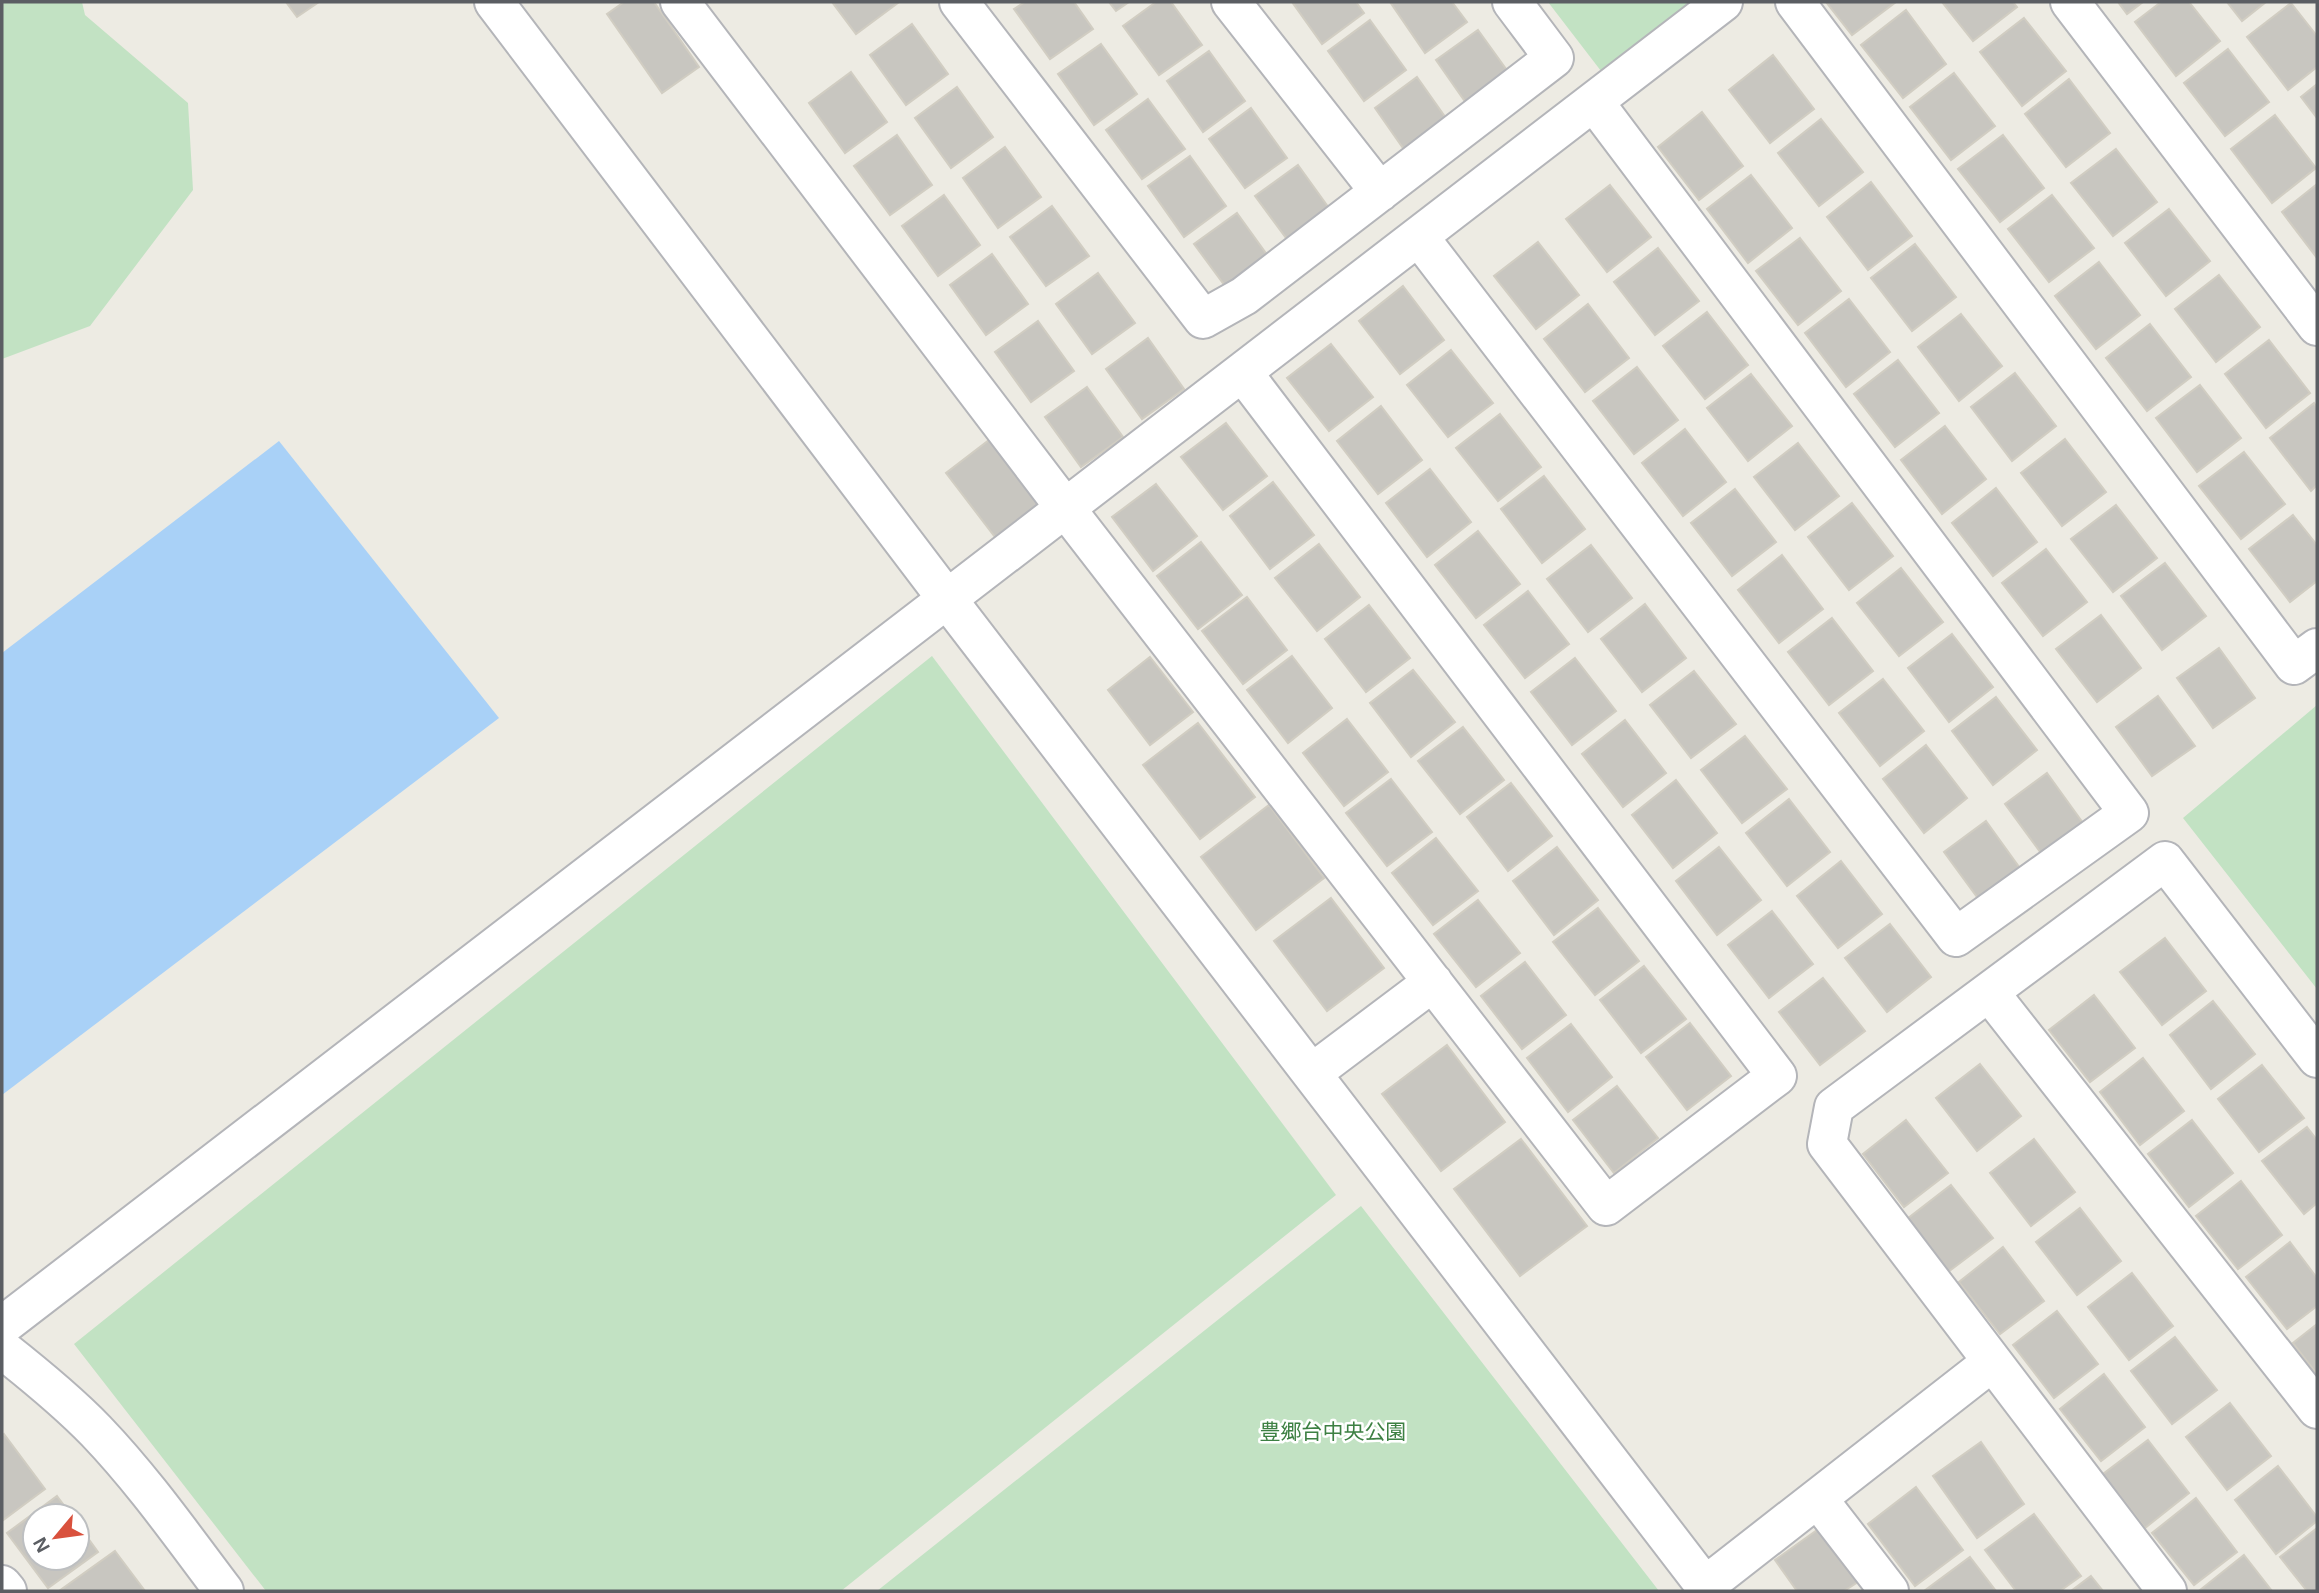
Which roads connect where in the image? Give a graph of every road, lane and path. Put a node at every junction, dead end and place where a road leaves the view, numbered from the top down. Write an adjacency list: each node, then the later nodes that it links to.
1 (494, 2): 15 (street)
2 (680, 2): 14 (street)
3 (958, 2): 10 (street)
4 (1231, 2): 10 (street)
5 (1512, 2): 10 (street)
6 (1723, 2): 9 (street)
7 (1795, 2): 16 (street)
8 (2070, 2): 12 (street)
9 (1594, 102): 11 (street); 11 (street)
10 (1380, 192)
11 (1419, 237): 13 (street)
12 (2317, 326)
13 (1243, 373): 14 (street); 17 (street)
14 (1066, 509): 15 (street); 17 (street)
15 (947, 599): 20 (street); 21 (street)
16 (2317, 648)
17 (1433, 982): 20 (street)
18 (1989, 992): 19 (street); 23 (street); 24 (street)
19 (2317, 1058)
20 (1312, 1073): 27 (street)
21 (2, 1326)
22 (2, 1349): 29 (street)
23 (1992, 1363): 25 (street); 31 (street)
24 (2317, 1409)
25 (1818, 1499): 27 (street); 30 (street)
26 (2, 1585): 28 (street)
27 (1707, 1589)
28 (7, 1591)
29 (224, 1591)
30 (1889, 1591)
31 (2167, 1591)

